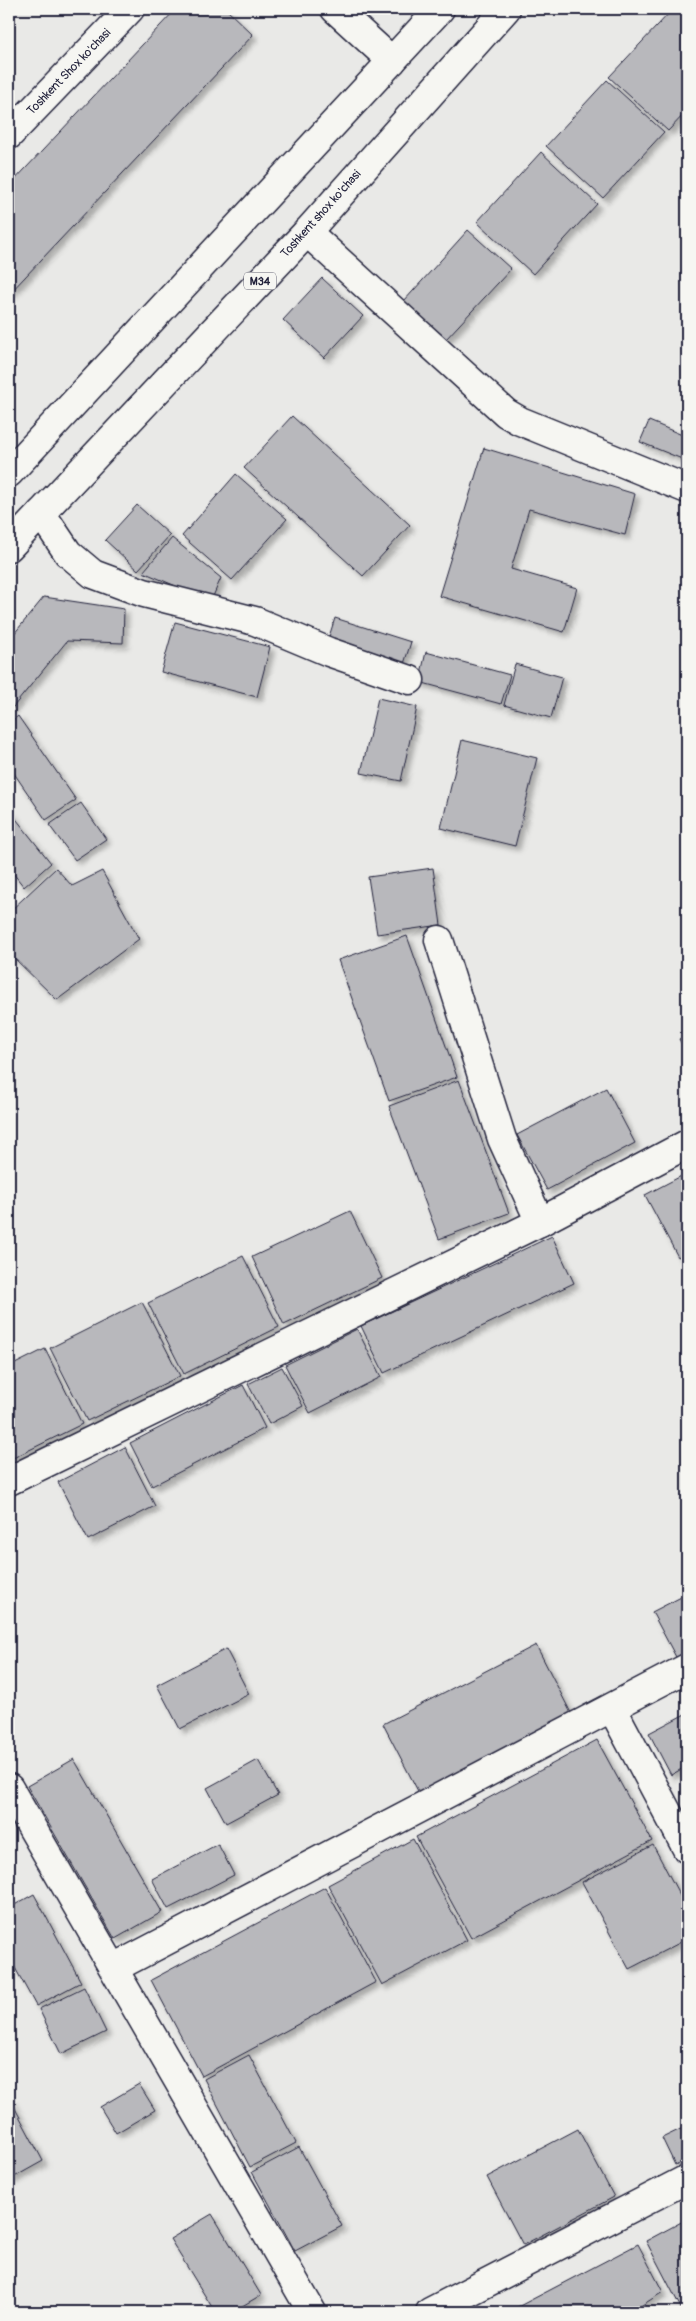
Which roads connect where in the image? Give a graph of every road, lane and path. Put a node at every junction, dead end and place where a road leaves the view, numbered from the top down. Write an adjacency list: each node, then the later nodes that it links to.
1 (130, 9): 6 (street, Toshkent Shox ko'chasi)
2 (336, 9): 5 (street)
3 (440, 9): 5 (street)
4 (506, 9): 7 (street, Toshkent shox ko'chasi / M34)
5 (392, 61): 8 (street)
6 (9, 135)
7 (307, 232): 9 (street); 10 (street, Toshkent shox ko'chasi / M34)
8 (9, 473)
9 (687, 489)
10 (41, 513): 11 (street, Toshkent shox ko'chasi / M34); 12 (street)
11 (9, 547)
12 (410, 680)
13 (439, 940): 15 (street)
14 (687, 1144): 15 (street)
15 (540, 1222): 16 (street)
16 (9, 1481)
17 (687, 1668): 18 (street)
18 (612, 1708): 20 (street); 21 (street)
19 (9, 1788): 21 (street)
20 (687, 1849)
21 (114, 1968): 24 (street)
22 (687, 2179): 23 (street)
23 (442, 2309)
24 (312, 2312)

